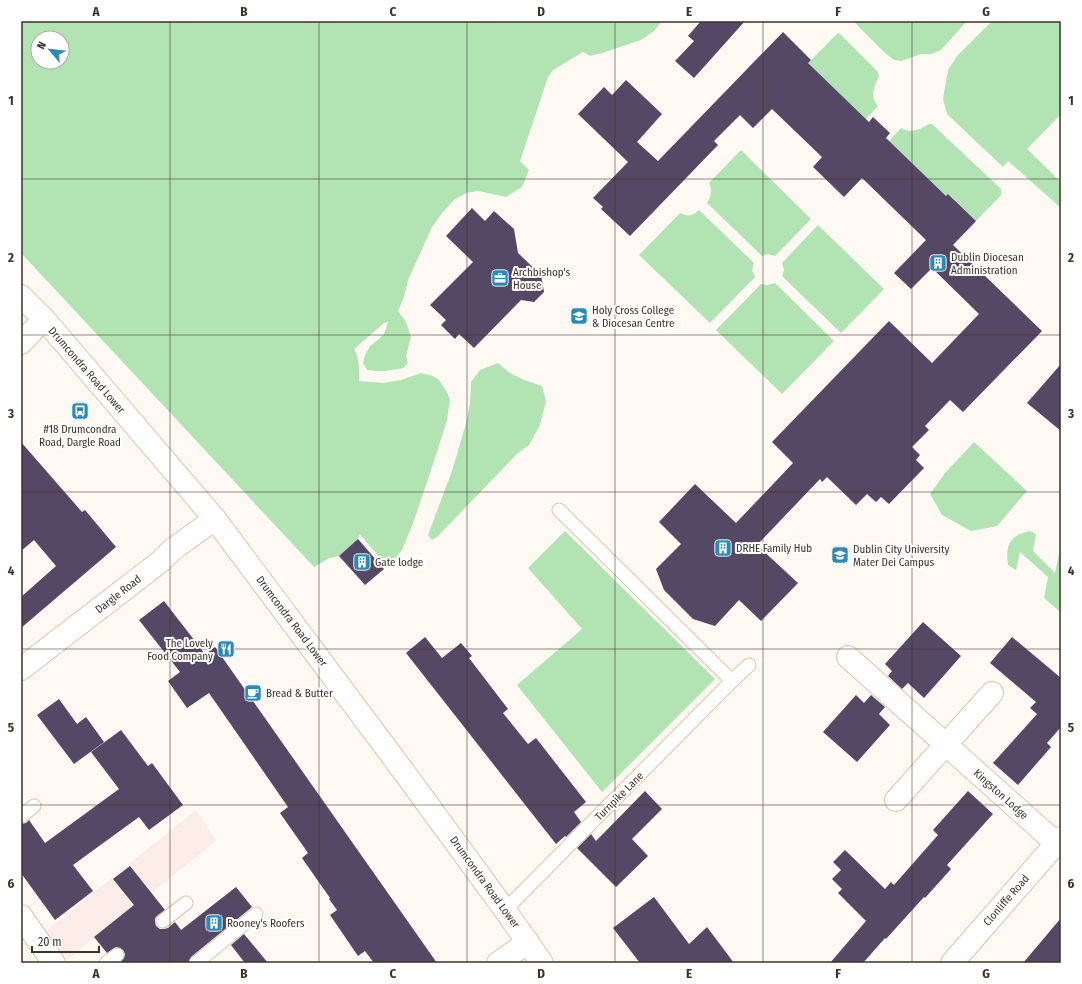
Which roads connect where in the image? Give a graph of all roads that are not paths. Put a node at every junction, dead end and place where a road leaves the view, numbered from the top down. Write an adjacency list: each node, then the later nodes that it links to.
1 (21, 296): 2 (main road, Drumcondra Road Lower)
2 (44, 320): 3 (main road); 5 (main road, Drumcondra Road Lower)
3 (21, 343)
4 (559, 510): 9 (lane)
5 (215, 519): 7 (main road, Dargle Road); 17 (main road, Drumcondra Road Lower)
6 (848, 657): 11 (main road, Kingston Lodge)
7 (22, 665)
8 (749, 666): 9 (lane, Turnpike Lane)
9 (732, 681): 17 (lane, Turnpike Lane)
10 (992, 694): 11 (main road)
11 (946, 745): 12 (main road); 15 (main road, Kingston Lodge)
12 (896, 800)
13 (34, 806): 14 (lane)
14 (21, 816)
15 (1059, 840): 28 (main road, Clonliffe Road)
16 (186, 903): 20 (lane)
17 (505, 910): 21 (main road, Drumcondra Road Lower)
18 (256, 914): 25 (lane)
19 (21, 916): 23 (main road)
20 (163, 921)
21 (528, 942): 26 (main road); 27 (main road, Drumcondra Road Lower)
22 (117, 955): 24 (lane)
23 (54, 963)
24 (106, 963)
25 (196, 963)
26 (498, 963)
27 (542, 963)
28 (952, 963)

